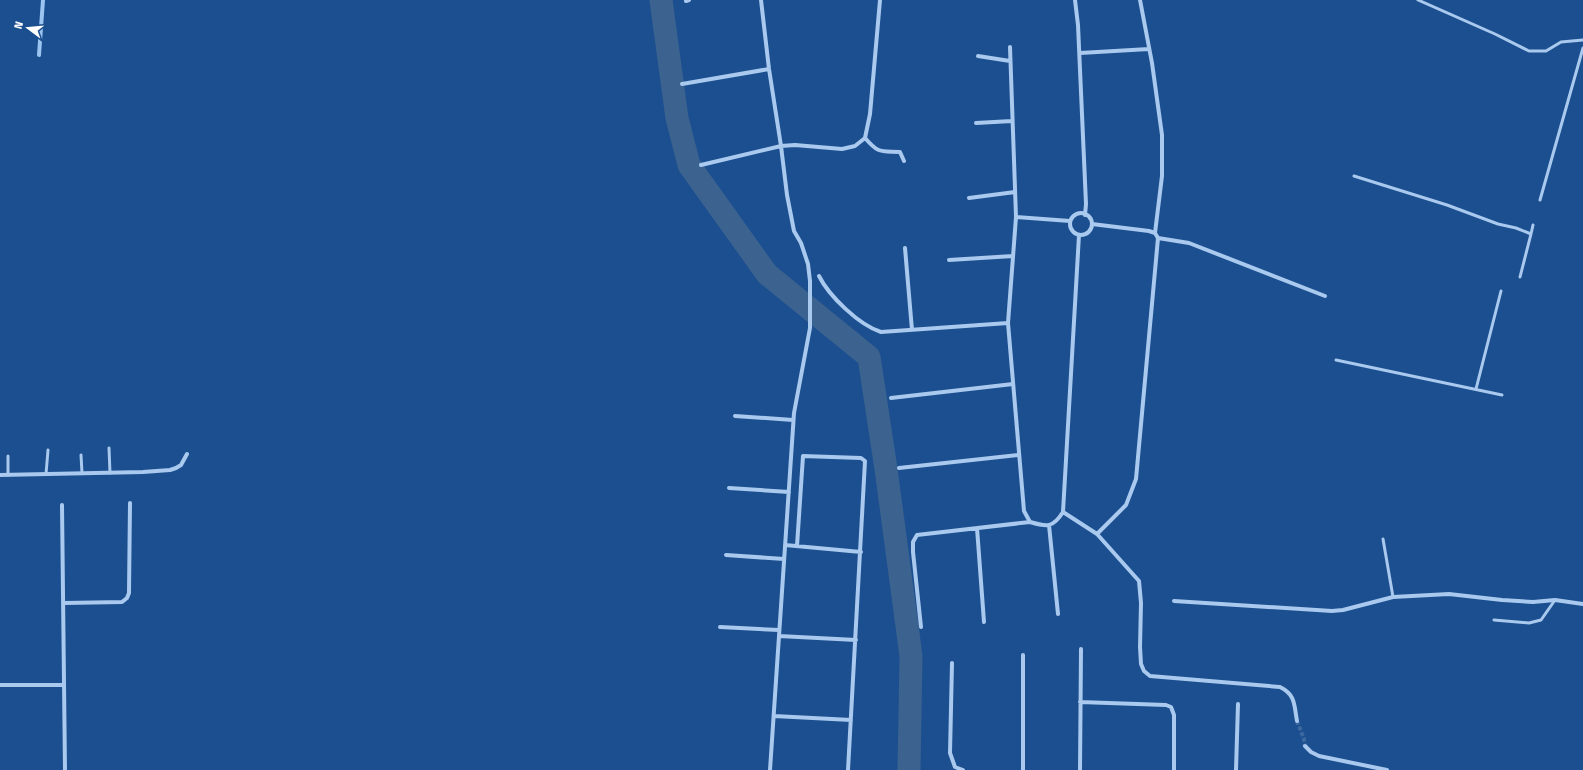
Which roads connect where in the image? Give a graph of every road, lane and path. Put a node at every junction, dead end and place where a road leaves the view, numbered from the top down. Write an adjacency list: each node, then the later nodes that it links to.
1 (761, 0): 13 (street)
2 (880, 0): 17 (street)
3 (1075, 0): 10 (street)
4 (1140, 0): 9 (street)
5 (1418, 0): 6 (lane)
6 (1583, 40)
7 (1010, 47): 12 (street)
8 (1583, 48): 24 (lane)
9 (1150, 49): 10 (street); 30 (street)
10 (1080, 53): 25 (street)
11 (978, 56): 12 (street)
12 (1010, 61): 15 (street)
13 (769, 69): 14 (street); 18 (street)
14 (682, 84)
15 (1012, 121): 16 (street); 22 (street)
16 (976, 123)
17 (865, 138): 18 (street); 19 (street)
18 (781, 146): 20 (street); 49 (street)
19 (904, 160)
20 (701, 165)
21 (1354, 176): 31 (lane)
22 (1015, 192): 23 (street); 26 (street)
23 (969, 198)
24 (1540, 200)
25 (1085, 214): 27 (street); 28 (street)
26 (1016, 217): 27 (street); 35 (street)
27 (1070, 222): 32 (street)
28 (1092, 224): 30 (street); 32 (street)
29 (1533, 225): 31 (lane)
30 (1156, 233): 33 (street)
31 (1532, 234): 38 (lane)
32 (1079, 235): 66 (street)
33 (1158, 238): 40 (street); 70 (street)
34 (905, 248): 42 (street)
35 (1013, 256): 36 (street); 41 (street)
36 (949, 260)
37 (819, 276): 42 (street)
38 (1520, 278)
39 (1501, 291): 45 (lane)
40 (1325, 296)
41 (1008, 323): 42 (street); 44 (street)
42 (912, 330)
43 (1336, 360): 45 (lane)
44 (1013, 384): 47 (street); 54 (street)
45 (1476, 389): 46 (lane)
46 (1502, 395)
47 (891, 398)
48 (735, 416): 49 (street)
49 (793, 420): 63 (street)
50 (109, 448): 58 (lane)
51 (48, 450): 59 (lane)
52 (187, 454): 58 (street)
53 (81, 455): 57 (lane)
54 (1019, 455): 56 (street); 67 (street)
55 (8, 456): 61 (lane)
56 (899, 468)
57 (82, 473): 58 (street); 59 (street)
58 (110, 473)
59 (46, 474): 61 (street)
60 (0, 475): 61 (street)
61 (8, 475)
62 (729, 488): 63 (street)
63 (789, 492): 72 (street)
64 (130, 503): 80 (street)
65 (62, 506): 80 (street)
66 (1063, 512): 68 (street); 70 (street)
67 (1030, 522): 68 (street); 69 (street)
68 (1049, 525): 82 (street)
69 (977, 528): 84 (street); 86 (street)
70 (1097, 534): 99 (street)
71 (1383, 539): 77 (lane)
72 (785, 545): 73 (street); 76 (street)
73 (797, 546): 74 (street); 74 (street)
74 (861, 552): 89 (street)
75 (726, 555): 76 (street)
76 (784, 559): 87 (street)
77 (1393, 597): 78 (street); 79 (street)
78 (1555, 600): 81 (street); 83 (lane)
79 (1174, 601)
80 (64, 603): 94 (street)
81 (1583, 604)
82 (1058, 614)
83 (1494, 620)
84 (984, 622)
85 (720, 627): 87 (street)
86 (921, 627)
87 (779, 630): 88 (street)
88 (779, 636): 89 (street); 97 (street)
89 (856, 640): 98 (street)
90 (1081, 649): 95 (street)
91 (1023, 655): 106 (street)
92 (952, 663): 101 (street)
93 (0, 685): 94 (street)
94 (64, 685): 102 (street)
95 (1080, 702): 107 (street); 108 (street)
96 (1238, 704): 109 (street)
97 (774, 716): 98 (street); 103 (street)
98 (851, 720): 104 (street)
99 (1297, 722)
100 (1305, 746): 110 (street)
101 (955, 769): 105 (street)
102 (65, 770)
103 (770, 770)
104 (848, 770)
105 (963, 770)
106 (1023, 770)
107 (1080, 770)
108 (1174, 770)
109 (1236, 770)
110 (1387, 770)

